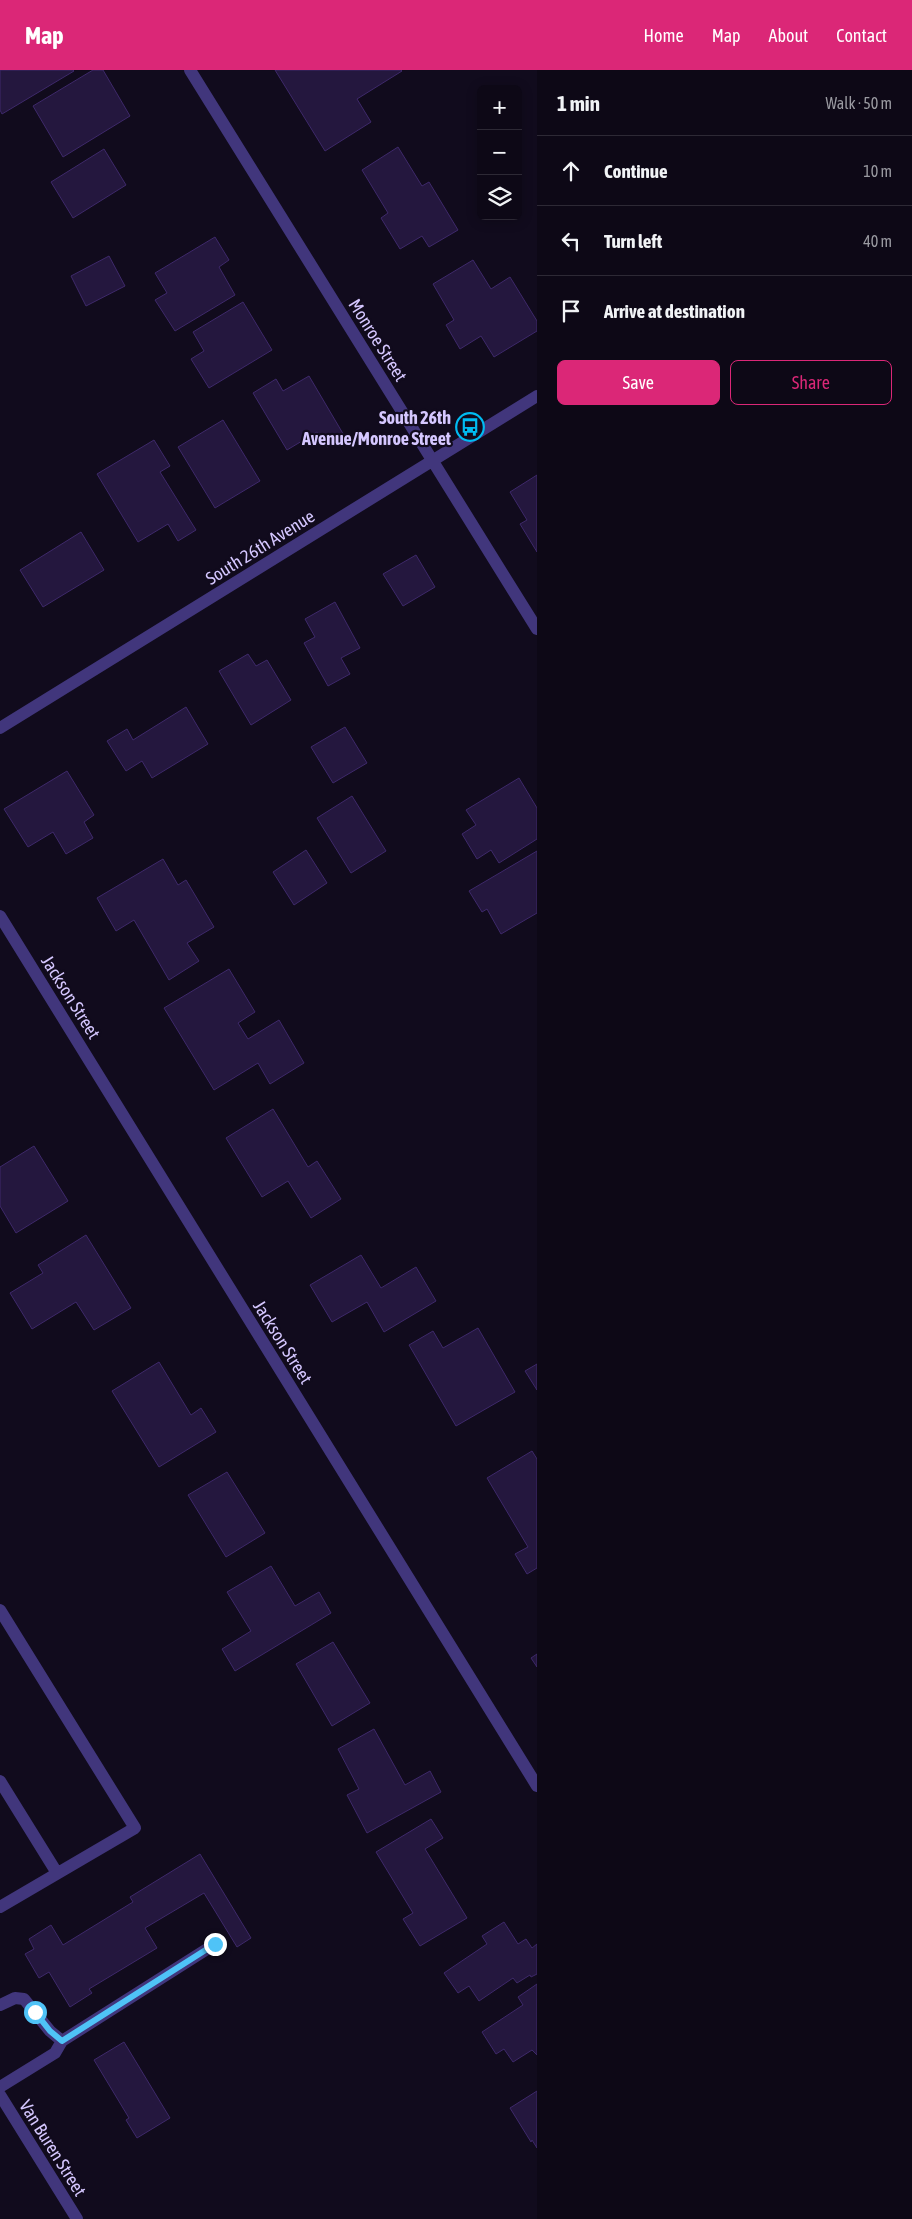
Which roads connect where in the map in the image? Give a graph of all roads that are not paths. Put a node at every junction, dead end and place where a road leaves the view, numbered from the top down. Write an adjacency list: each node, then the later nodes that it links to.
1 (190, 70): 3 (street, Monroe Street)
2 (537, 396): 3 (street, South 26th Avenue)
3 (433, 461): 4 (street, Monroe Street); 5 (street, South 26th Avenue)
4 (537, 629)
5 (0, 728)
6 (0, 916): 9 (street, Jackson Street)
7 (0, 1610): 10 (street)
8 (0, 1781): 10 (street)
9 (537, 1786)
10 (57, 1873): 11 (street)
11 (0, 1908)
12 (215, 1944): 14 (street)
13 (0, 2005): 14 (street)
14 (62, 2041): 15 (street)
15 (0, 2087)
16 (0, 2095): 17 (street, Van Buren Street)
17 (77, 2219)

